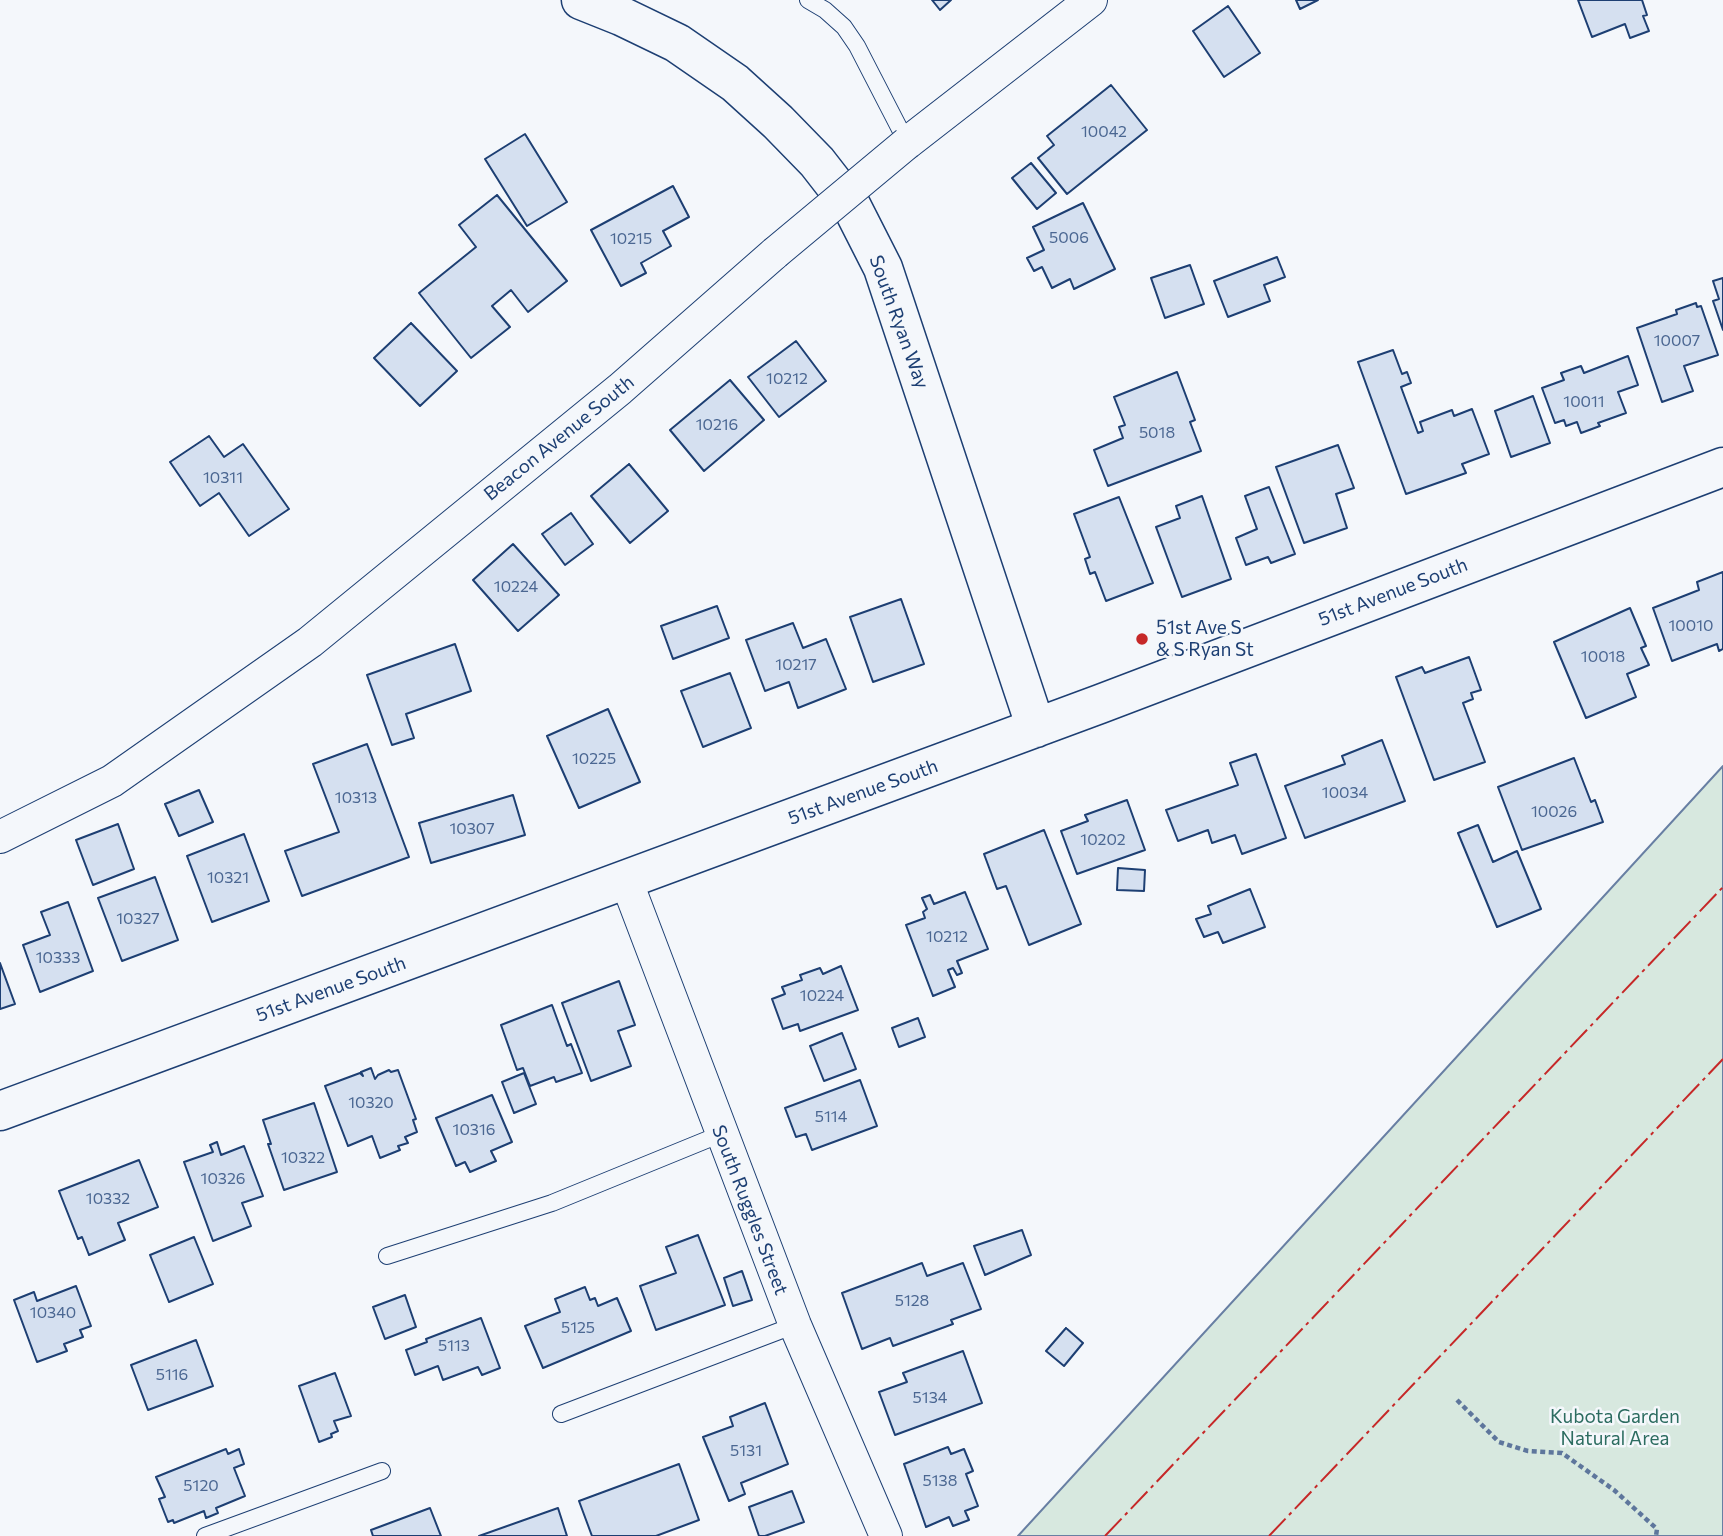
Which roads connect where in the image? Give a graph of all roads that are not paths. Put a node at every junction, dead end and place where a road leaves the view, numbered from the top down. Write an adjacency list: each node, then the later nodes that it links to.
1 (581, 0): 6 (street, South Ryan Way)
2 (808, 0): 4 (lane)
3 (1091, 0): 4 (street, Beacon Avenue South)
4 (907, 143): 7 (street, Beacon Avenue South, bridge)
5 (1723, 467): 6 (street, 51st Avenue South)
6 (1036, 728): 8 (street, 51st Avenue South)
7 (0, 837)
8 (626, 880): 9 (street, 51st Avenue South); 10 (street, South Ruggles Street)
9 (0, 1111)
10 (721, 1133): 11 (lane); 12 (street, South Ruggles Street)
11 (387, 1256)
12 (795, 1325): 13 (lane); 16 (street, South Ruggles Street)
13 (561, 1414)
14 (382, 1471): 15 (lane)
15 (205, 1536)
16 (886, 1536)

